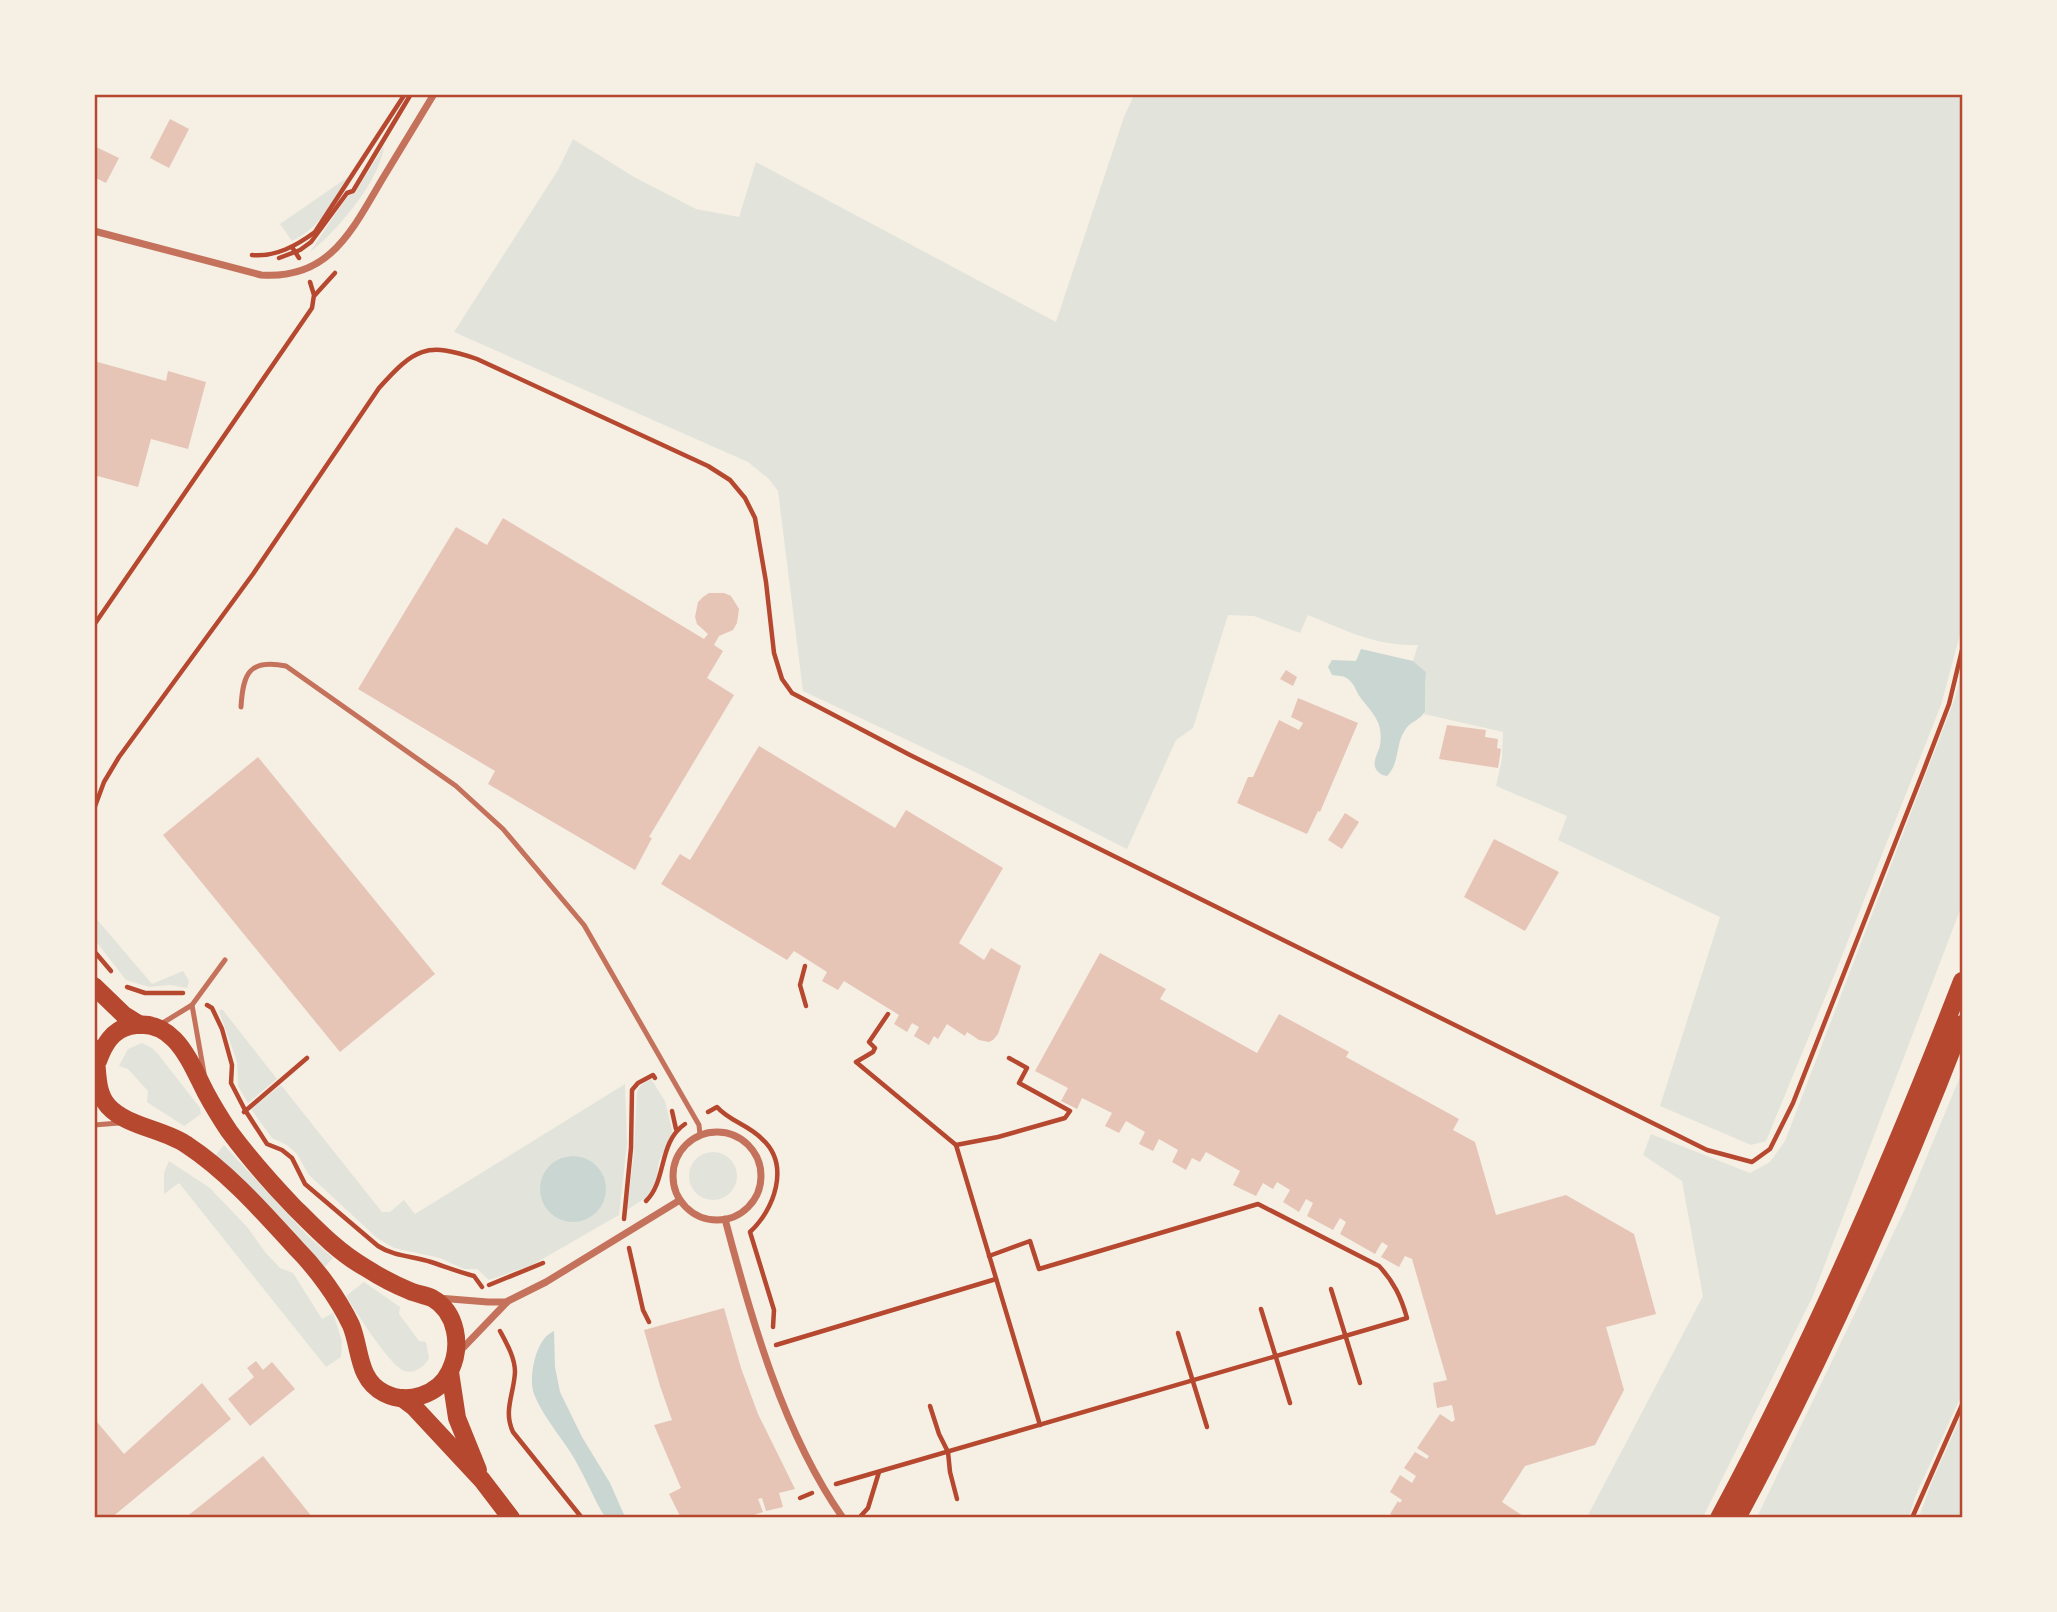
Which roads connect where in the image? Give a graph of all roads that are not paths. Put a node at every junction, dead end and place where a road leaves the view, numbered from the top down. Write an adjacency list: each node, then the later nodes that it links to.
1 (434, 94): 2 (street)
2 (94, 231)
3 (241, 707): 15 (lane)
4 (225, 960): 7 (lane)
5 (1962, 981): 26 (main road)
6 (94, 986): 9 (main road)
7 (192, 1004): 9 (lane); 12 (lane)
8 (1962, 1024): 27 (main road)
9 (148, 1026): 10 (main road); 12 (main road)
10 (96, 1054): 11 (main road)
11 (97, 1094): 13 (main road)
12 (208, 1097): 18 (main road)
13 (135, 1122): 14 (lane); 22 (main road)
14 (94, 1125)
15 (700, 1135): 16 (street); 17 (street)
16 (680, 1200): 17 (street); 19 (street)
17 (725, 1219): 25 (street)
18 (431, 1297): 19 (street); 20 (main road)
19 (508, 1301): 20 (street)
20 (456, 1354): 21 (main road)
21 (450, 1372): 22 (main road); 23 (main road)
22 (402, 1398): 23 (main road)
23 (482, 1480): 24 (main road)
24 (511, 1517)
25 (843, 1517)
26 (1719, 1517)
27 (1737, 1517)

